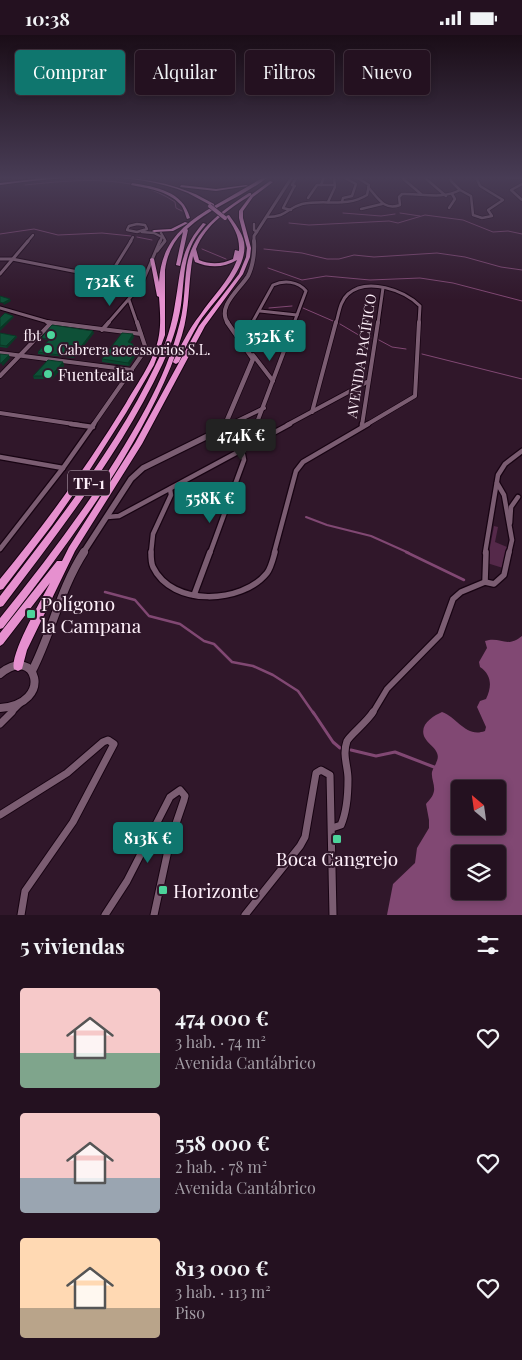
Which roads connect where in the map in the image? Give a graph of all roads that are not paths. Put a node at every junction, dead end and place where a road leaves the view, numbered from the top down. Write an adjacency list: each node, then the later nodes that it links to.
1 (193, 218): 12 (highway)
2 (198, 218): 30 (highway)
3 (211, 218): 23 (highway, TF-1)
4 (216, 218): 17 (highway, TF-1)
5 (227, 218): 17 (highway)
6 (227, 218): 55 (highway)
7 (241, 218): 73 (highway)
8 (266, 218): 14 (street)
9 (254, 224): 14 (street)
10 (147, 229): 12 (street); 13 (street); 13 (street)
11 (186, 230): 23 (highway)
12 (154, 231): 18 (street)
13 (142, 232): 18 (street)
14 (257, 232): 35 (street)
15 (33, 235): 20 (street)
16 (133, 237): 24 (street)
17 (194, 249): 55 (highway, TF-1)
18 (156, 252): 21 (street)
19 (0, 259): 20 (street)
20 (12, 259): 22 (street); 24 (street)
21 (152, 259): 25 (street); 30 (highway)
22 (0, 274)
23 (181, 277): 77 (highway, TF-1)
24 (108, 278): 25 (street)
25 (139, 283): 27 (street)
26 (384, 288): 46 (street, AVENIDA PACÍFICO); 49 (street); 58 (street)
27 (129, 300): 33 (street); 34 (street)
28 (0, 308): 32 (street)
29 (260, 311): 31 (street); 31 (street); 35 (street)
30 (164, 313): 75 (highway)
31 (298, 315): 42 (street)
32 (51, 323): 33 (street); 37 (street)
33 (102, 330): 34 (street)
34 (141, 334): 41 (street)
35 (241, 341): 38 (street)
36 (0, 353): 37 (street)
37 (19, 355): 41 (street); 44 (street)
38 (253, 355): 39 (street); 40 (street)
39 (252, 365): 40 (street); 59 (street)
40 (260, 365): 43 (street)
41 (132, 370): 57 (street)
42 (277, 372): 43 (street); 45 (street)
43 (268, 374): 45 (street)
44 (0, 376)
45 (273, 381): 51 (street)
46 (368, 382): 47 (street); 48 (street, AVENIDA PACÍFICO)
47 (359, 387): 48 (street); 50 (street)
48 (367, 390): 58 (street, AVENIDA PACÍFICO)
49 (315, 403): 50 (street); 52 (street)
50 (325, 405): 52 (street)
51 (264, 408): 54 (street); 56 (street)
52 (312, 412): 61 (street)
53 (0, 413): 57 (street)
54 (252, 414): 56 (street); 59 (street)
55 (145, 416): 78 (highway, TF-1)
56 (260, 418): 60 (street)
57 (93, 427): 66 (street)
58 (362, 427): 76 (street)
59 (224, 428): 70 (street)
60 (253, 435): 61 (street); 62 (street)
61 (261, 439): 62 (street)
62 (248, 447): 63 (street)
63 (242, 450): 68 (street); 76 (street)
64 (522, 451): 67 (street)
65 (0, 457): 66 (street)
66 (63, 467): 72 (street)
67 (497, 482): 71 (street); 74 (street)
68 (170, 489): 70 (street); 76 (street)
69 (518, 497): 71 (street)
70 (107, 517): 81 (street)
71 (508, 526): 74 (street)
72 (0, 549)
73 (72, 549): 79 (highway); 80 (highway)
74 (485, 582): 87 (street)
75 (0, 586)
76 (194, 595)
77 (0, 603)
78 (0, 625)
79 (0, 641)
80 (18, 666): 81 (street); 82 (street)
81 (32, 671): 83 (street)
82 (1, 672)
83 (20, 705): 84 (street); 85 (street)
84 (0, 708)
85 (0, 724)
86 (0, 815): 88 (street)
87 (332, 828): 91 (street); 92 (street)
88 (21, 915)
89 (105, 915): 90 (street)
90 (154, 915)
91 (246, 915)
92 (333, 915)

